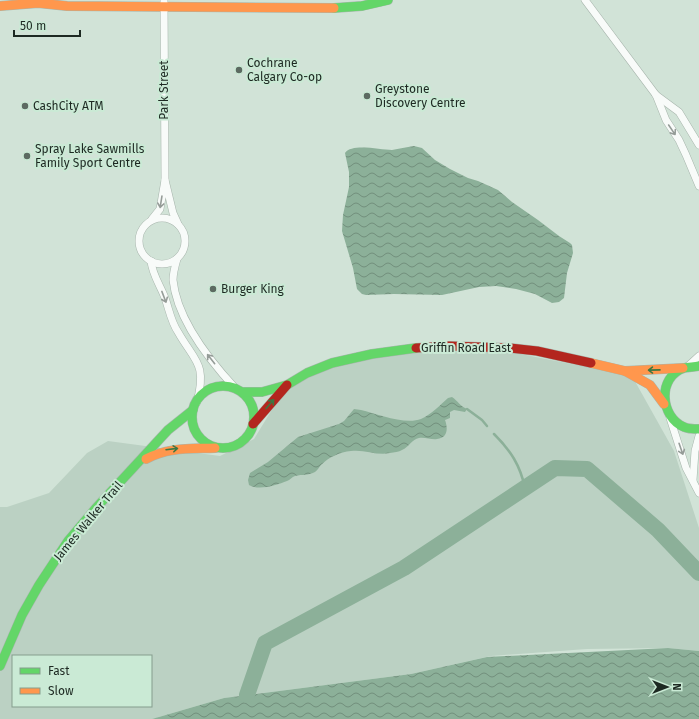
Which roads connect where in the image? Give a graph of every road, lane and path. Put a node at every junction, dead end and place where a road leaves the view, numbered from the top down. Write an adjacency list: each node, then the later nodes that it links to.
1 (388, 0): 4 (main road)
2 (586, 0): 6 (street)
3 (164, 3): 4 (main road); 5 (main road); 8 (street, Park Street)
4 (329, 4)
5 (0, 6)
6 (656, 95): 7 (street); 9 (street, one-way to 9)
7 (699, 145)
8 (165, 180): 10 (street, Park Street, one-way to 10); 11 (street, Park Street)
9 (699, 186)
10 (151, 221): 11 (street); 13 (street)
11 (178, 224): 12 (street)
12 (177, 259): 13 (street); 19 (street, one-way to 12)
13 (151, 261): 21 (street, one-way to 21)
14 (699, 356): 16 (street)
15 (699, 366): 16 (main road, Griffin Road East)
16 (685, 367): 17 (main road, Griffin Road East, one-way to 17); 20 (main road)
17 (625, 371): 18 (main road, Griffin Road East); 20 (main road, Griffin Road East)
18 (287, 385): 19 (main road, Griffin Road East); 23 (main road, Griffin Road East, one-way to 18)
19 (240, 390): 21 (main road); 23 (main road)
20 (664, 404): 22 (main road, Griffin Road East)
21 (195, 406): 26 (main road); 27 (main road, James Walker Trail)
22 (669, 416): 24 (main road); 28 (street, one-way to 28)
23 (253, 424): 26 (main road)
24 (699, 429)
25 (699, 436): 28 (street)
26 (220, 448): 27 (main road, James Walker Trail, one-way to 26)
27 (137, 465): 30 (main road, James Walker Trail)
28 (692, 482): 29 (street)
29 (699, 494)
30 (0, 666)

